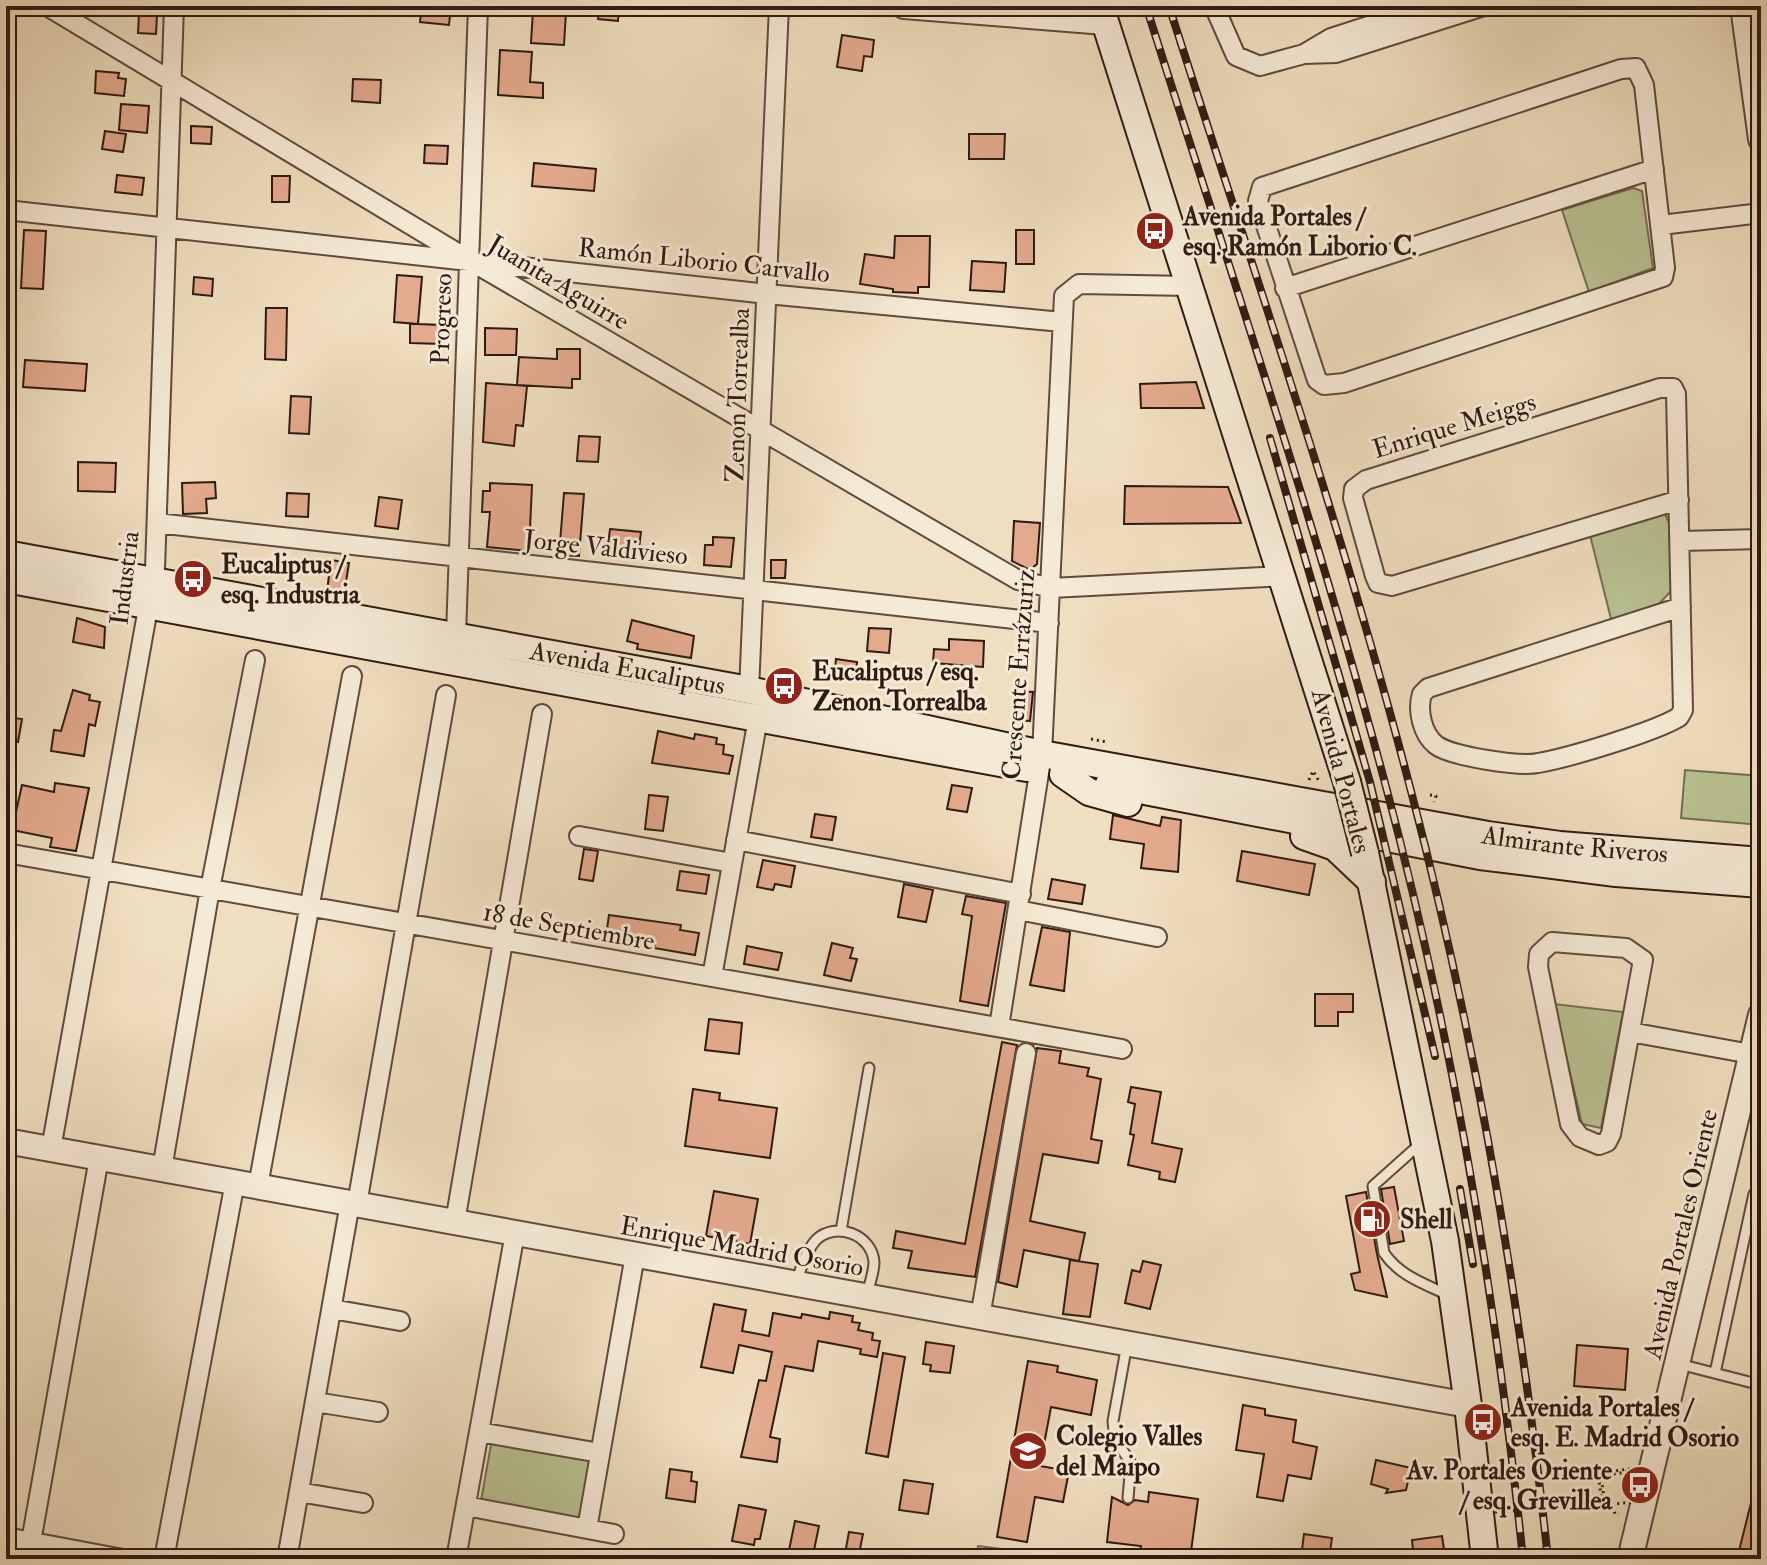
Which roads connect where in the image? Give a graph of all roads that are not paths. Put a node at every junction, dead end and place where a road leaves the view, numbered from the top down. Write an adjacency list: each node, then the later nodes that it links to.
1 (47, 6): 12 (street, Juanita Aguirre)
2 (174, 6): 12 (street, Industria)
3 (478, 6): 19 (street, Progreso)
4 (779, 6): 22 (street, Zenon Torrealba)
5 (904, 6): 10 (street)
6 (1430, 6): 11 (street)
7 (1484, 6): 11 (street)
8 (1743, 6): 13 (street)
9 (1217, 8): 11 (street)
10 (1103, 14): 20 (main road, Avenida Portales)
11 (1304, 54)
12 (171, 81): 18 (street, Industria); 19 (street, Juanita Aguirre)
13 (1761, 139)
14 (1654, 169): 17 (street); 21 (street); 21 (street)
15 (6, 210): 18 (street, Ramón Liborio Carvallo)
16 (1761, 213): 17 (street)
17 (1661, 225): 21 (street)
18 (167, 227): 19 (street, Ramón Liborio Carvallo); 26 (street, Industria)
19 (469, 260): 22 (street, Ramón Liborio Carvallo); 24 (street, Juanita Aguirre); 30 (street, Progreso)
20 (1190, 286): 23 (street, Crescente Errázuriz); 31 (main road, Avenida Portales)
21 (1285, 288)
22 (767, 294): 23 (street, Ramón Liborio Carvallo); 24 (street, Zenon Torrealba)
23 (1062, 322): 33 (street, Crescente Errázuriz)
24 (763, 433): 33 (street, Juanita Aguirre); 34 (street, Zenon Torrealba)
25 (1679, 500): 25 (street, Enrique Meiggs); 28 (street)
26 (157, 523): 30 (street, Jorge Valdivieso); 35 (street, Industria)
27 (1761, 539): 28 (street)
28 (1681, 541): 36 (street)
29 (6, 554): 35 (main road, Avenida Eucaliptus)
30 (457, 557): 34 (street, Jorge Valdivieso); 38 (street, Progreso)
31 (1284, 576): 33 (street, Juanita Aguirre); 53 (main road, Avenida Portales, bridge)
32 (6, 579): 35 (main road, Avenida Eucaliptus)
33 (1051, 588): 37 (street, Crescente Errázuriz)
34 (754, 590): 37 (street, Jorge Valdivieso); 41 (street, Zenon Torrealba)
35 (152, 593): 38 (main road, Avenida Eucaliptus); 44 (main road, Avenida Eucaliptus); 52 (street, Industria)
36 (1681, 607): 36 (street)
37 (1049, 623): 45 (street, Crescente Errázuriz)
38 (456, 635): 41 (main road, Avenida Eucaliptus)
39 (255, 660): 55 (street)
40 (352, 676): 57 (street)
41 (749, 690): 45 (main road, Avenida Eucaliptus)
42 (446, 695): 58 (street)
43 (542, 714): 60 (street)
44 (758, 718): 45 (main road, Avenida Eucaliptus); 48 (street)
45 (1049, 766): 46 (main road, Avenida Eucaliptus); 53 (main road); 56 (street, Crescente Errázuriz)
46 (1389, 828): 50 (main road, Almirante Riveros); 54 (main road, Almirante Riveros)
47 (579, 836): 51 (street)
48 (736, 840): 51 (street); 56 (street)
49 (6, 853): 52 (street, 18 de Septiembre)
50 (1761, 861)
51 (732, 863): 61 (street)
52 (102, 870): 55 (street, 18 de Septiembre); 71 (street, Industria)
53 (1372, 882): 69 (main road, Avenida Portales)
54 (1761, 884)
55 (210, 889): 57 (street, 18 de Septiembre); 73 (street)
56 (1020, 902): 59 (street); 63 (street, Crescente Errázuriz)
57 (308, 906): 58 (street, 18 de Septiembre); 74 (street)
58 (406, 924): 60 (street, 18 de Septiembre); 76 (street)
59 (1157, 937)
60 (503, 940): 61 (street, 18 de Septiembre); 77 (street)
61 (712, 977): 63 (street, 18 de Septiembre)
62 (1761, 1015): 67 (street, Avenida Portales Oriente)
63 (999, 1027): 65 (street, 18 de Septiembre)
64 (1630, 1032): 64 (street); 67 (street)
65 (1122, 1049)
66 (1026, 1053): 85 (street)
67 (1751, 1054): 88 (street, Avenida Portales Oriente)
68 (869, 1068): 78 (lane)
69 (1425, 1139): 83 (main road, Avenida Portales); 83 (lane)
70 (6, 1141): 71 (street, Enrique Madrid Osorio)
71 (51, 1149): 72 (street, Enrique Madrid Osorio)
72 (99, 1158): 73 (street, Enrique Madrid Osorio); 103 (street)
73 (162, 1169): 74 (street, Enrique Madrid Osorio)
74 (246, 1184): 76 (street, Enrique Madrid Osorio); 105 (street)
75 (1754, 1194): 89 (lane)
76 (354, 1204): 77 (street, Enrique Madrid Osorio); 84 (street)
77 (455, 1222): 79 (street, Enrique Madrid Osorio)
78 (841, 1231): 81 (lane); 82 (lane)
79 (515, 1233): 80 (street, Enrique Madrid Osorio); 94 (street)
80 (635, 1255): 81 (street, Enrique Madrid Osorio); 95 (street)
81 (797, 1284): 82 (street, Enrique Madrid Osorio)
82 (867, 1297): 85 (street, Enrique Madrid Osorio)
83 (1453, 1298): 92 (main road, Avenida Portales)
84 (332, 1309): 86 (street); 91 (street)
85 (980, 1317): 87 (street, Enrique Madrid Osorio)
86 (400, 1321)
87 (1127, 1344): 92 (street, Enrique Madrid Osorio); 97 (lane)
88 (1679, 1364): 89 (lane); 109 (street, Avenida Portales Oriente)
89 (1715, 1373): 90 (lane)
90 (1761, 1385)
91 (315, 1402): 93 (street); 96 (street)
92 (1468, 1405): 108 (main road, Avenida Portales)
93 (378, 1412)
94 (479, 1432): 95 (street); 99 (street)
95 (600, 1453): 100 (street)
96 (299, 1492): 98 (street); 106 (street)
97 (1128, 1498)
98 (363, 1503)
99 (466, 1506): 100 (street); 107 (street)
100 (587, 1529): 101 (street)
101 (614, 1534)
102 (6, 1537): 103 (street)
103 (31, 1542): 104 (street)
104 (123, 1559)
105 (164, 1559)
106 (287, 1559)
107 (456, 1559)
108 (1485, 1559)
109 (1630, 1559)

